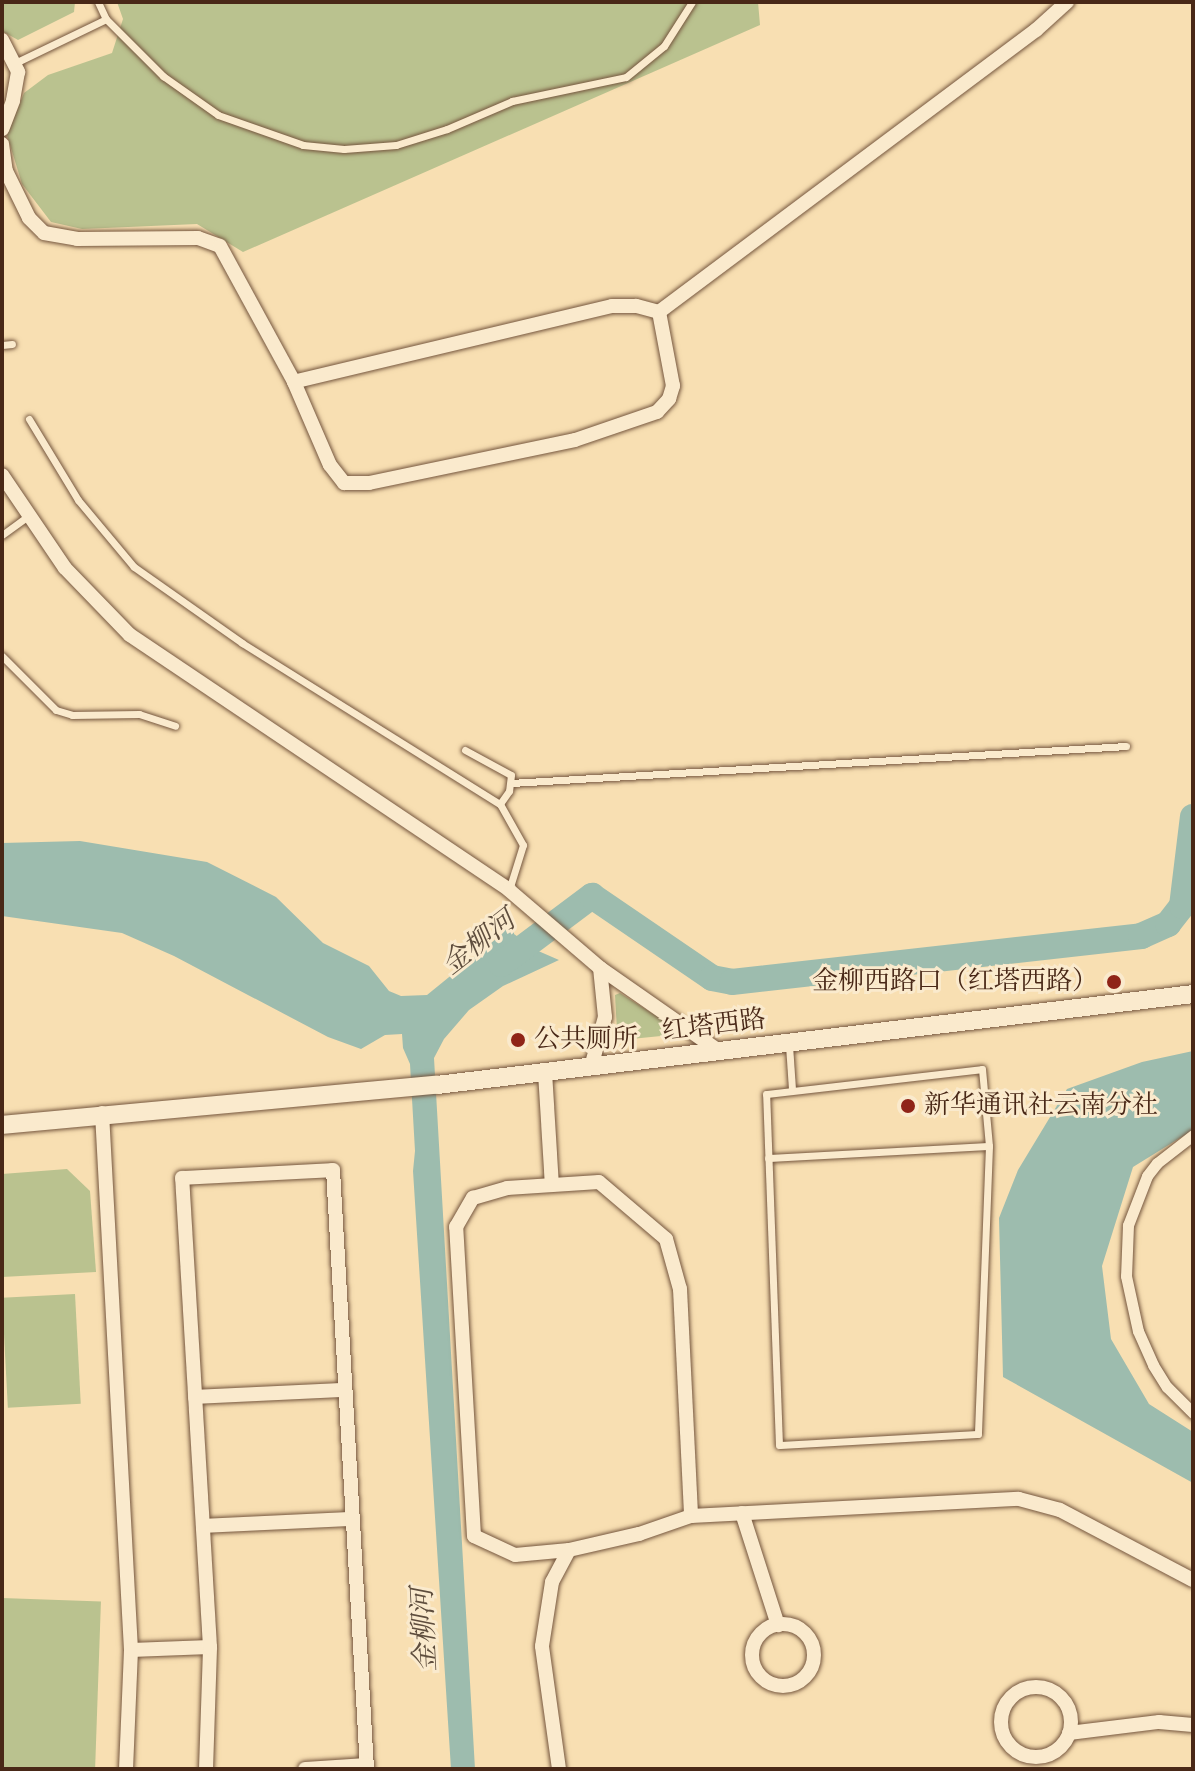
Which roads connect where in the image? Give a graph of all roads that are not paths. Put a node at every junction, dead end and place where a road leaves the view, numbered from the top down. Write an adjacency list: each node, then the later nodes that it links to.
1 (98, 2): 4 (lane)
2 (692, 2): 4 (lane)
3 (1067, 2): 9 (street)
4 (106, 19): 6 (lane)
5 (2, 40): 6 (street)
6 (15, 63): 7 (street)
7 (2, 129)
8 (2, 144): 12 (street)
9 (659, 312): 12 (street); 12 (street)
10 (12, 344): 11 (lane)
11 (2, 345)
12 (294, 382)
13 (29, 419): 22 (lane)
14 (2, 475): 15 (street)
15 (28, 516): 16 (lane); 23 (street)
16 (2, 535)
17 (2, 656): 18 (lane)
18 (175, 726)
19 (1126, 746): 21 (lane)
20 (465, 750): 21 (lane)
21 (511, 783): 22 (lane)
22 (500, 804): 23 (lane)
23 (509, 890): 24 (street)
24 (600, 968): 27 (street); 28 (street)
25 (1193, 994): 26 (street, 红塔西路)
26 (789, 1043): 27 (street, 红塔西路); 30 (lane)
27 (719, 1051): 28 (street, 红塔西路)
28 (591, 1067): 29 (street, 红塔西路)
29 (545, 1072): 31 (street, 红塔西路); 36 (street)
30 (792, 1089): 34 (lane); 35 (lane)
31 (102, 1113): 32 (street, 红塔西路); 48 (street)
32 (2, 1125)
33 (1193, 1135): 39 (street)
34 (989, 1146): 35 (lane); 35 (lane)
35 (768, 1158)
36 (552, 1185): 41 (street); 44 (street)
37 (345, 1390): 38 (street); 38 (street); 42 (street)
38 (195, 1397): 43 (street)
39 (1193, 1413)
40 (742, 1513): 41 (street); 45 (street); 46 (street)
41 (691, 1516): 44 (street)
42 (353, 1519): 43 (street); 51 (street)
43 (203, 1526): 47 (street)
44 (569, 1550): 55 (street)
45 (1193, 1580)
46 (778, 1625): 46 (street)
47 (210, 1647): 48 (street); 53 (street)
48 (131, 1650): 52 (street)
49 (1193, 1725): 50 (street)
50 (1069, 1733): 50 (street)
51 (367, 1767): 54 (street)
52 (126, 1769)
53 (206, 1769)
54 (305, 1769)
55 (559, 1769)

